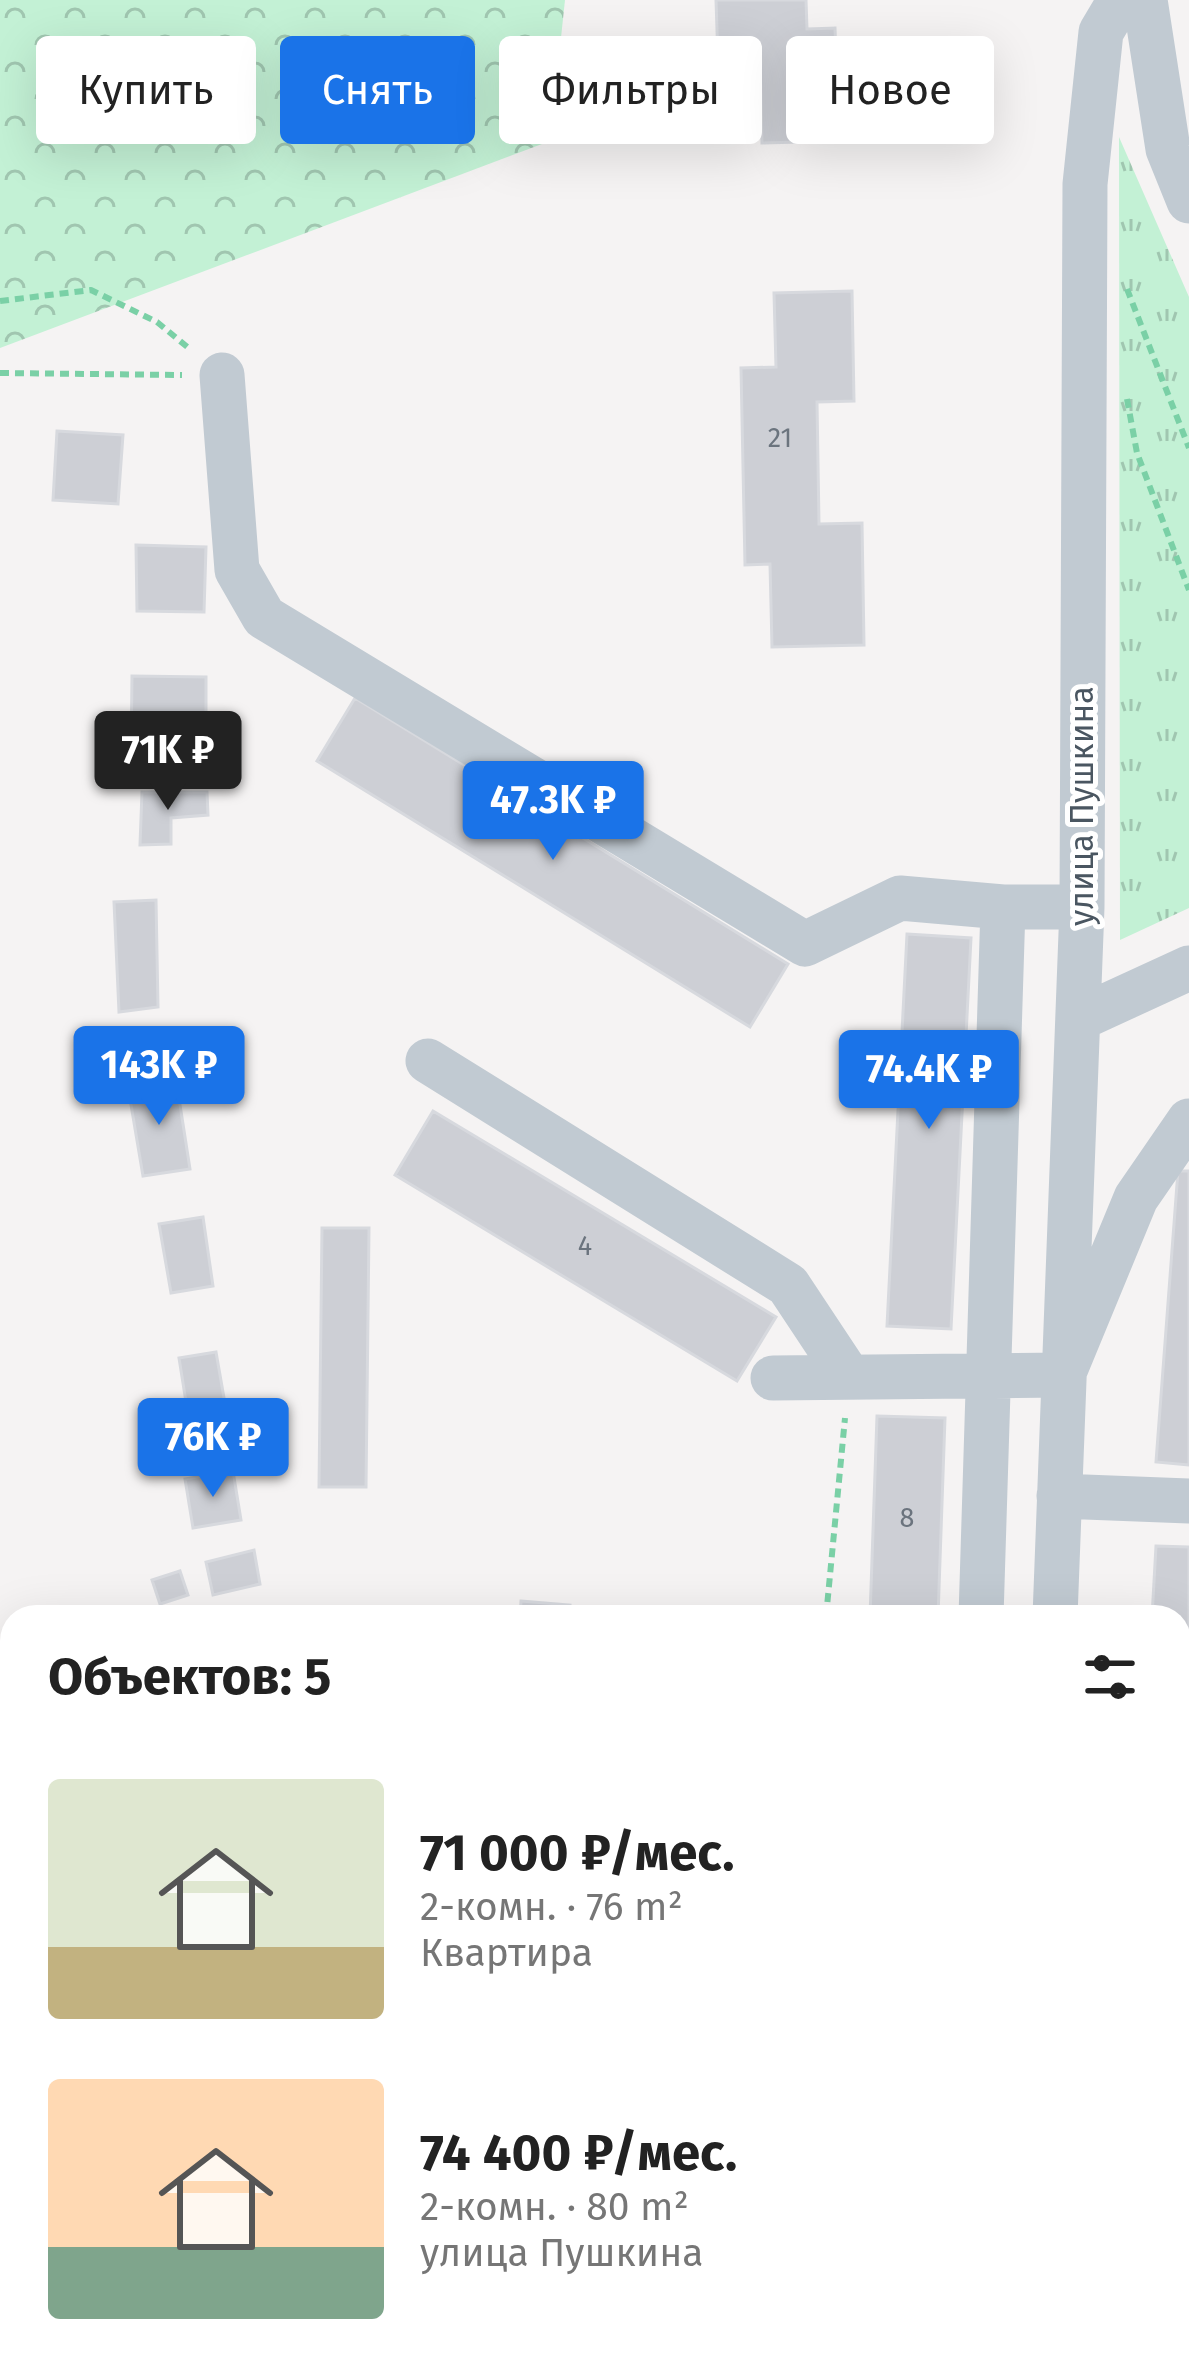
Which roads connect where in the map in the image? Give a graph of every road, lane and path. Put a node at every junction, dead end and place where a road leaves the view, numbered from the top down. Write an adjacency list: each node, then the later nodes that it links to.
1 (1120, 0): 12 (street, улица Пушкина)
2 (1145, 0): 3 (street)
3 (1189, 201)
4 (1120, 272): 9 (path)
5 (0, 302): 7 (path)
6 (0, 373): 7 (path)
7 (222, 375): 11 (street)
8 (1124, 386): 10 (path)
9 (1189, 448)
10 (1189, 590)
11 (1003, 907): 12 (street); 18 (street)
12 (1082, 908): 14 (street, улица Пушкина)
13 (1189, 968): 14 (street)
14 (1078, 1019): 17 (street, улица Пушкина)
15 (428, 1061): 19 (street)
16 (1189, 1121): 17 (street)
17 (1063, 1375): 18 (street); 21 (street, улица Пушкина)
18 (989, 1376): 19 (street); 24 (street)
19 (849, 1377): 20 (street); 23 (path)
20 (773, 1378)
21 (1059, 1496): 22 (street); 25 (street, улица Пушкина)
22 (1189, 1501)
23 (827, 1605)
24 (981, 1605)
25 (1055, 1605)

